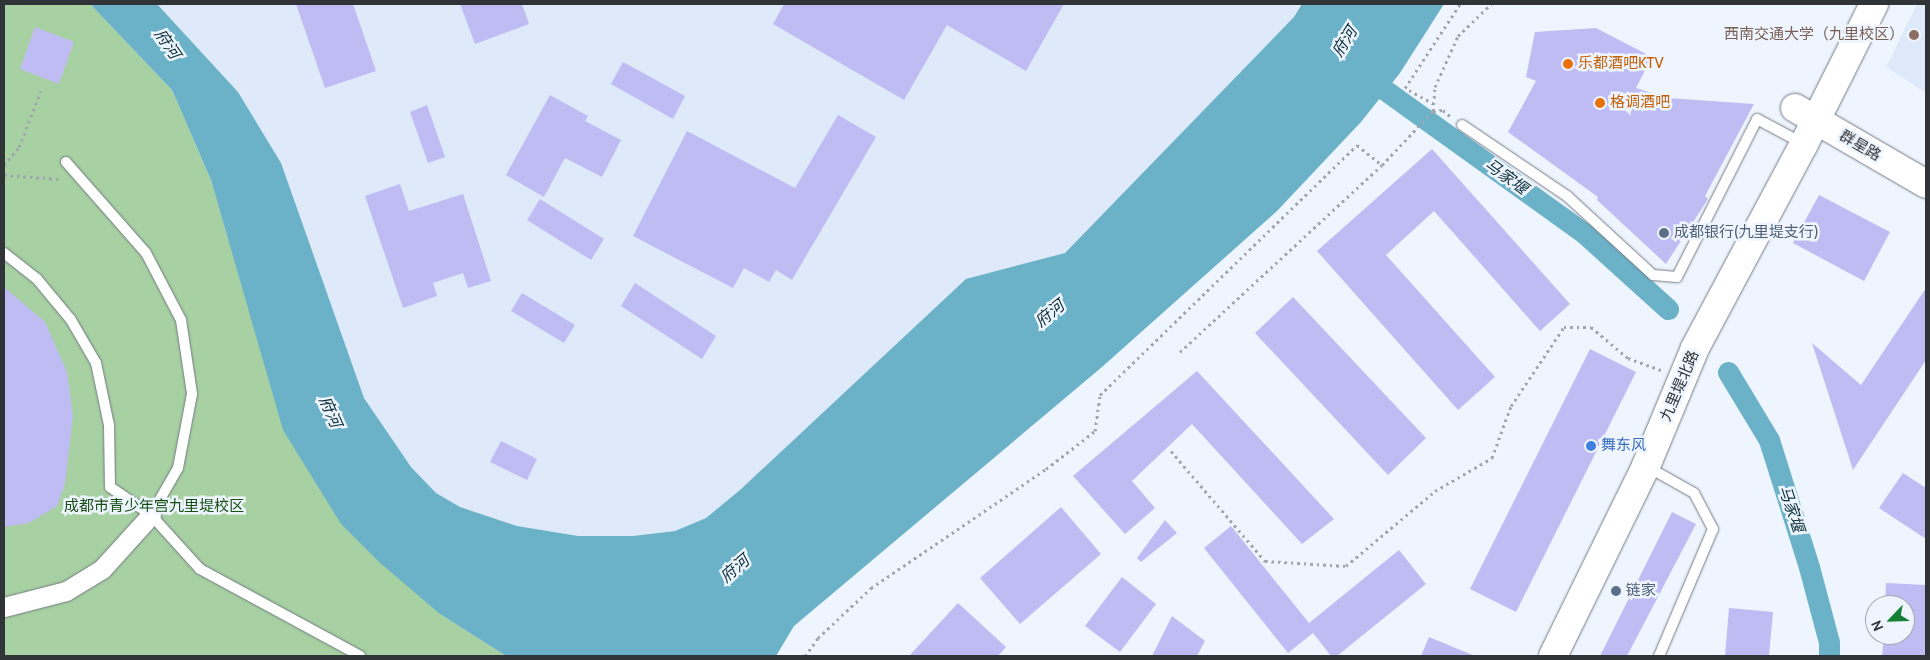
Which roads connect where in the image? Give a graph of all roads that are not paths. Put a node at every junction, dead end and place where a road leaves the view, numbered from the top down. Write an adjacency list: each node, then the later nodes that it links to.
1 (1874, 4): 2 (street, 九里堤北路)
2 (1805, 114): 4 (street, 九里堤北路); 6 (street, 群星路)
3 (1462, 125): 4 (lane)
4 (1804, 144): 8 (street, 九里堤北路)
5 (66, 162): 9 (lane)
6 (1926, 184)
7 (4, 253): 9 (lane)
8 (1646, 466): 12 (street, 九里堤北路); 13 (lane)
9 (151, 515): 10 (street); 11 (lane)
10 (4, 607)
11 (360, 656)
12 (1553, 656)
13 (1659, 656)

